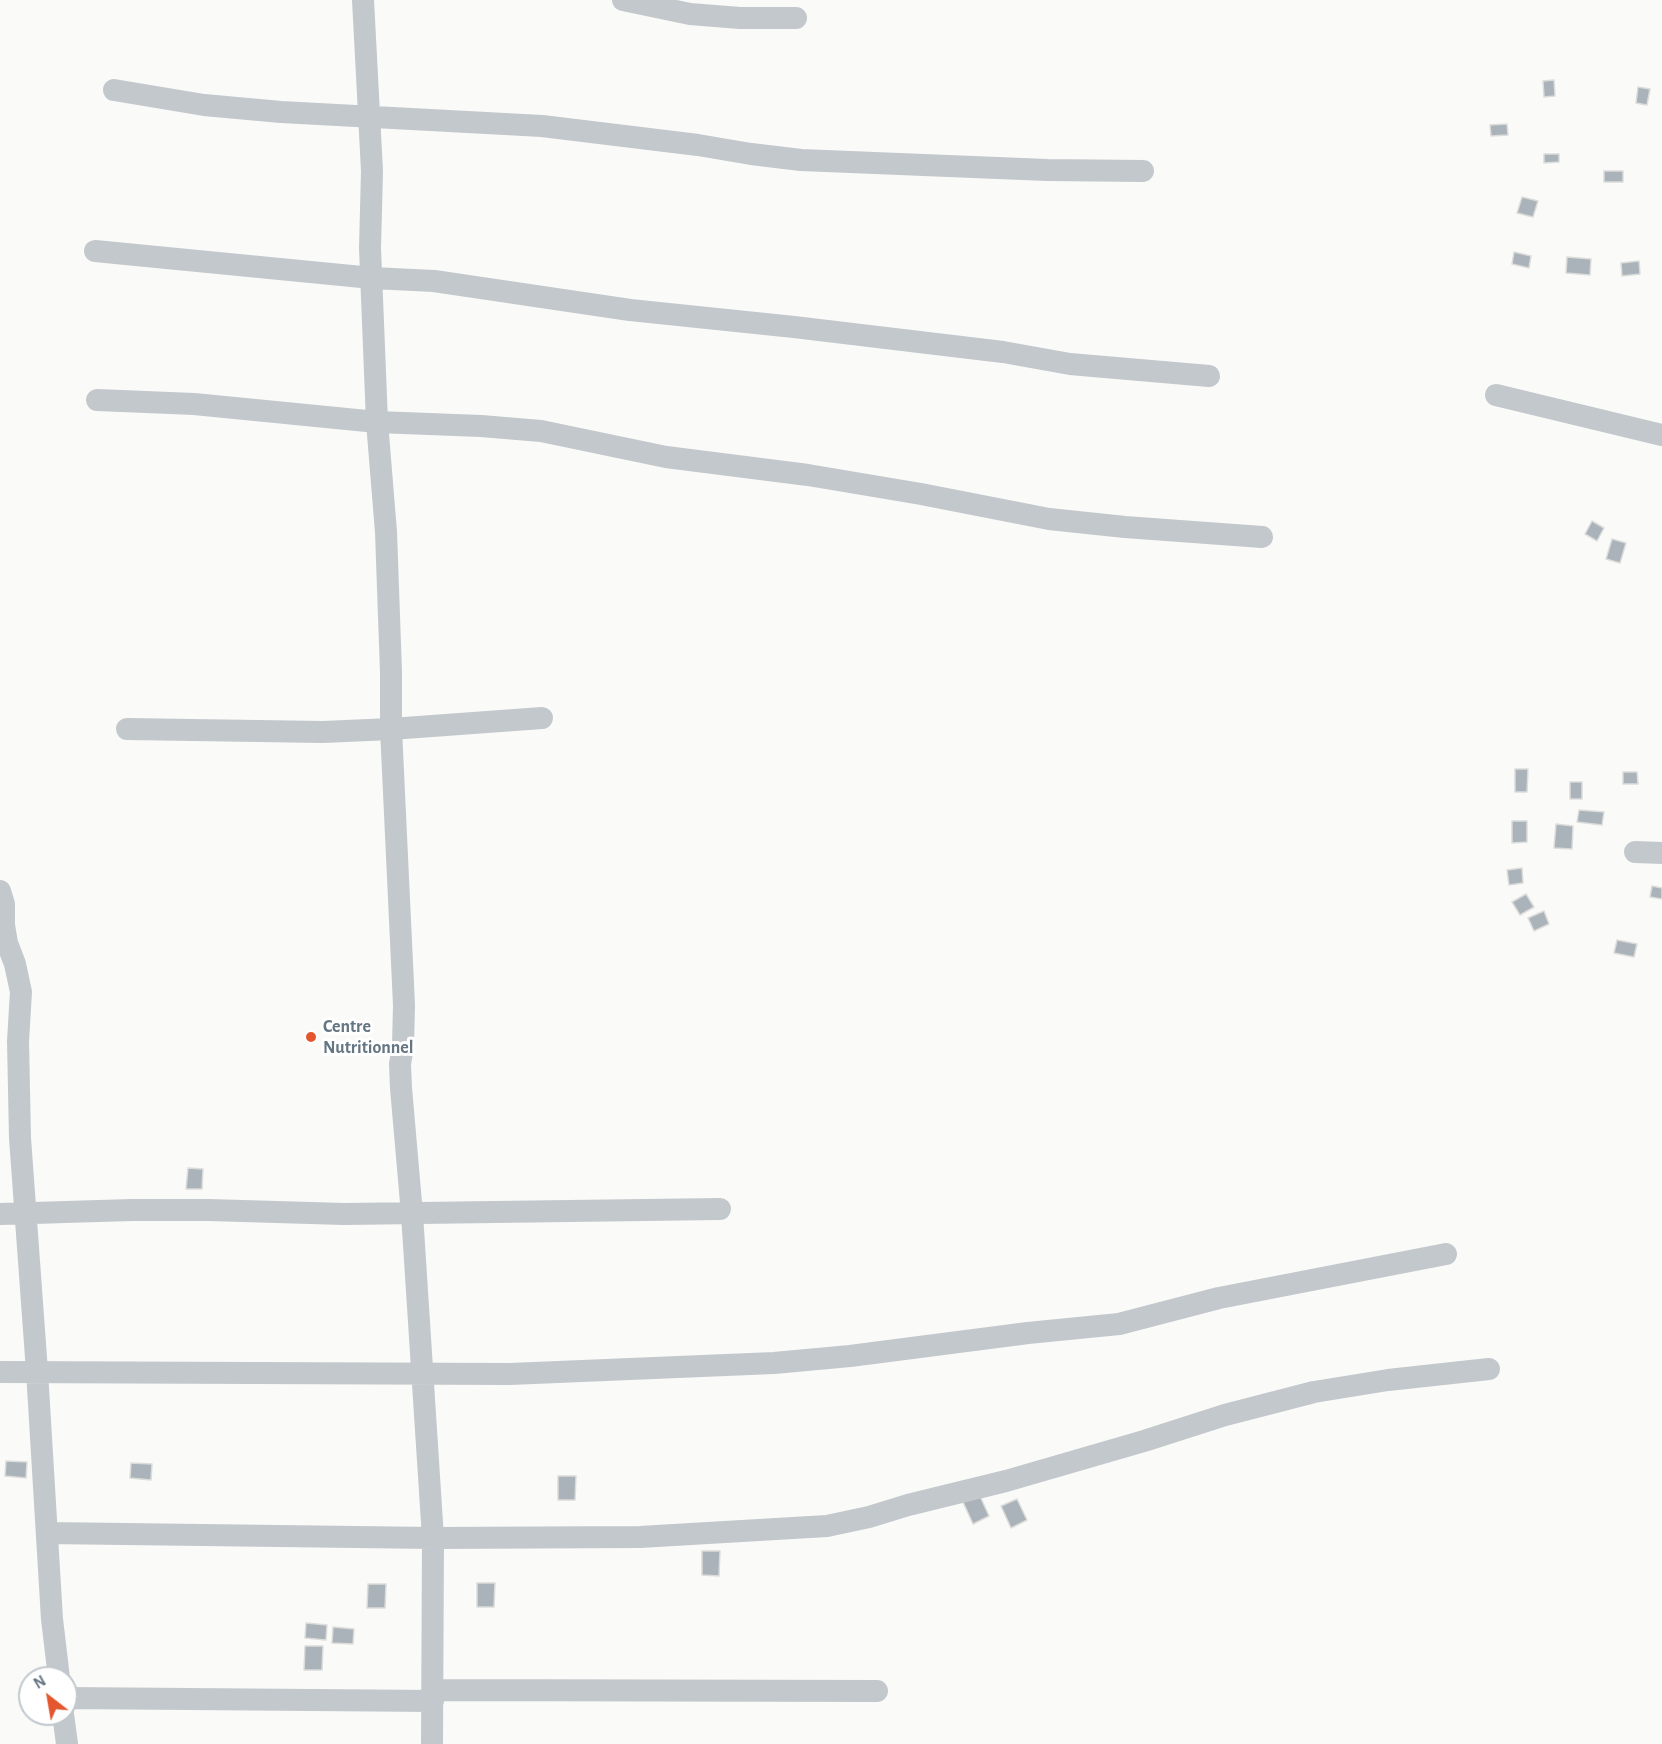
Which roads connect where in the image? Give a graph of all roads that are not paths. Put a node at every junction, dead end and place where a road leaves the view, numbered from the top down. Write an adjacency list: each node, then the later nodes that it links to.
1 (363, 0): 5 (street)
2 (623, 0): 3 (street)
3 (796, 18)
4 (114, 90): 5 (street)
5 (370, 118): 6 (street); 8 (street)
6 (1143, 171)
7 (95, 251): 8 (street)
8 (372, 278): 9 (street); 12 (street)
9 (1209, 376)
10 (1496, 395): 13 (street)
11 (97, 400): 12 (street)
12 (377, 422): 14 (street); 17 (street)
13 (1662, 435)
14 (1262, 537)
15 (542, 718): 17 (street)
16 (127, 729): 17 (street)
17 (391, 729): 24 (street)
18 (1635, 852): 19 (street)
19 (1662, 853)
20 (0, 891): 22 (street)
21 (720, 1209): 24 (street)
22 (25, 1213): 23 (street); 24 (street); 27 (street)
23 (0, 1214)
24 (412, 1214): 29 (street)
25 (1446, 1254): 29 (street)
26 (1489, 1369): 31 (street)
27 (37, 1371): 28 (street); 29 (street); 30 (street)
28 (0, 1372)
29 (422, 1375): 31 (street)
30 (47, 1533): 31 (street); 32 (street)
31 (433, 1538): 34 (street)
32 (58, 1666)
33 (877, 1691): 34 (street)
34 (433, 1696): 35 (street); 38 (street)
35 (78, 1698)
36 (65, 1726): 37 (street)
37 (67, 1744)
38 (432, 1744)

